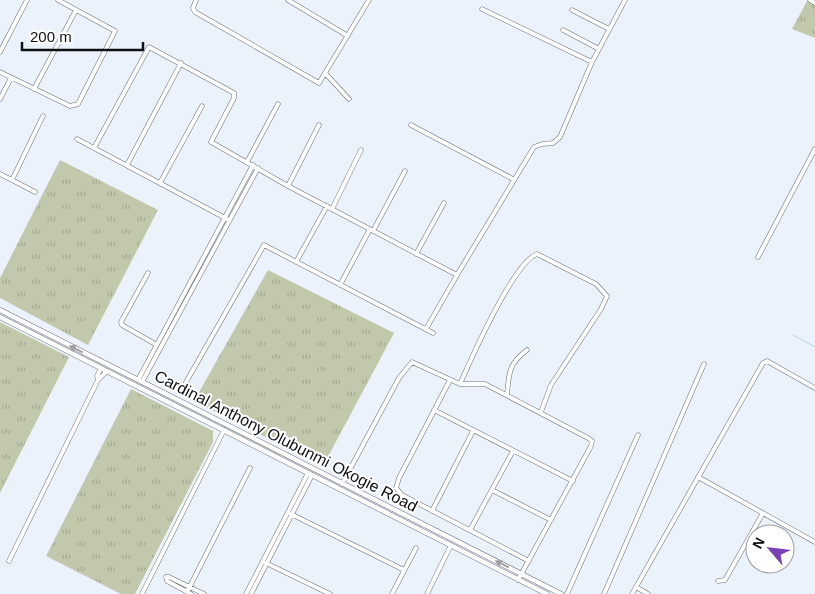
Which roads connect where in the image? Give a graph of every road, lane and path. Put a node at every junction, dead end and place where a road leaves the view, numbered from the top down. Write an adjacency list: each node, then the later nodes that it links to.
1 (27, 0): 16 (street)
2 (58, 0): 10 (street)
3 (196, 0): 20 (street)
4 (288, 0): 14 (street)
5 (369, 0): 14 (street)
6 (625, 0): 12 (street)
7 (810, 0): 8 (street)
8 (815, 3)
9 (482, 9): 17 (street)
10 (76, 10): 22 (street); 22 (street)
11 (572, 10): 12 (street)
12 (609, 29): 15 (street)
13 (563, 30): 15 (street)
14 (348, 36): 20 (street)
15 (599, 49): 17 (street)
16 (0, 52)
17 (592, 62): 40 (street)
18 (181, 63): 31 (street); 34 (street); 35 (street)
19 (0, 72): 21 (street)
20 (326, 74): 24 (street)
21 (11, 78): 22 (street); 23 (street)
22 (34, 88)
23 (0, 99)
24 (349, 99)
25 (278, 104): 34 (street)
26 (202, 106): 42 (street)
27 (43, 116): 41 (street)
28 (319, 125): 43 (street)
29 (411, 126): 40 (street)
30 (77, 139): 31 (street)
31 (94, 148): 35 (street)
32 (815, 149): 51 (street)
33 (362, 150): 47 (street)
34 (247, 162): 36 (street)
35 (127, 165): 42 (street)
36 (253, 165): 37 (street); 48 (street)
37 (258, 168): 43 (street); 48 (street)
38 (405, 171): 49 (street)
39 (0, 174): 41 (street)
40 (513, 179): 54 (street)
41 (12, 180): 44 (street)
42 (160, 183): 48 (street)
43 (288, 186): 46 (street)
44 (35, 192)
45 (444, 203): 50 (street)
46 (327, 206): 47 (street); 52 (street)
47 (332, 209): 49 (street)
48 (227, 219): 60 (street)
49 (371, 230): 50 (street); 55 (street)
50 (416, 254): 54 (street)
51 (758, 257)
52 (296, 262): 55 (street); 70 (street)
53 (148, 273): 60 (street)
54 (457, 276): 58 (street)
55 (340, 285): 58 (street)
56 (0, 310): 67 (street, Cardinal Anthony Olubunmi Okogie Road, one-way to 56)
57 (0, 317): 63 (street, Cardinal Anthony Olubunmi Okogie Road)
58 (426, 329): 59 (street)
59 (433, 333)
60 (159, 346): 67 (street)
61 (527, 350): 71 (street)
62 (704, 364): 114 (street)
63 (101, 368): 64 (street, Cardinal Anthony Olubunmi Okogie Road); 65 (street)
64 (107, 371): 65 (street); 74 (street, Cardinal Anthony Olubunmi Okogie Road)
65 (98, 380): 93 (street)
66 (450, 380): 68 (street); 72 (street); 83 (street)
67 (140, 381): 78 (street, Cardinal Anthony Olubunmi Okogie Road)
68 (460, 384): 71 (street); 73 (street)
69 (815, 388): 81 (street)
70 (181, 391)
71 (508, 395): 73 (street)
72 (434, 410): 75 (street); 85 (street)
73 (541, 412): 82 (street)
74 (224, 430): 78 (street, Cardinal Anthony Olubunmi Okogie Road); 104 (street)
75 (474, 431): 77 (street); 85 (street)
76 (638, 434): 113 (street)
77 (513, 450): 82 (street); 84 (street)
78 (283, 457): 80 (street, Cardinal Anthony Olubunmi Okogie Road); 83 (street, Cardinal Anthony Olubunmi Okogie Road)
79 (250, 468): 101 (street)
80 (310, 474): 86 (street); 91 (street, Cardinal Anthony Olubunmi Okogie Road)
81 (698, 477): 87 (street); 102 (street)
82 (573, 481): 88 (street)
83 (342, 484): 98 (street, Cardinal Anthony Olubunmi Okogie Road, one-way to 83)
84 (492, 490): 88 (street); 89 (street)
85 (432, 511): 89 (street)
86 (289, 512): 94 (street); 96 (street); 97 (street)
87 (763, 513): 90 (street); 100 (street)
88 (551, 520): 95 (street)
89 (470, 530): 95 (street)
90 (815, 542)
91 (451, 546): 99 (street, Cardinal Anthony Olubunmi Okogie Road); 110 (street)
92 (416, 548): 97 (street)
93 (9, 561)
94 (262, 561): 96 (street); 106 (street)
95 (529, 561): 98 (street)
96 (267, 563): 107 (street); 108 (street)
97 (404, 570): 109 (street)
98 (522, 574): 99 (street); 112 (street, Cardinal Anthony Olubunmi Okogie Road)
99 (518, 580): 111 (street, Cardinal Anthony Olubunmi Okogie Road)
100 (718, 581)
101 (189, 587): 103 (street); 103 (street); 105 (street)
102 (636, 587): 115 (street); 116 (street)
103 (189, 593)
104 (142, 594)
105 (204, 594)
106 (246, 594)
107 (251, 594)
108 (330, 594)
109 (392, 594)
110 (427, 594)
111 (547, 594)
112 (561, 594)
113 (567, 594)
114 (604, 594)
115 (632, 594)
116 (648, 594)

